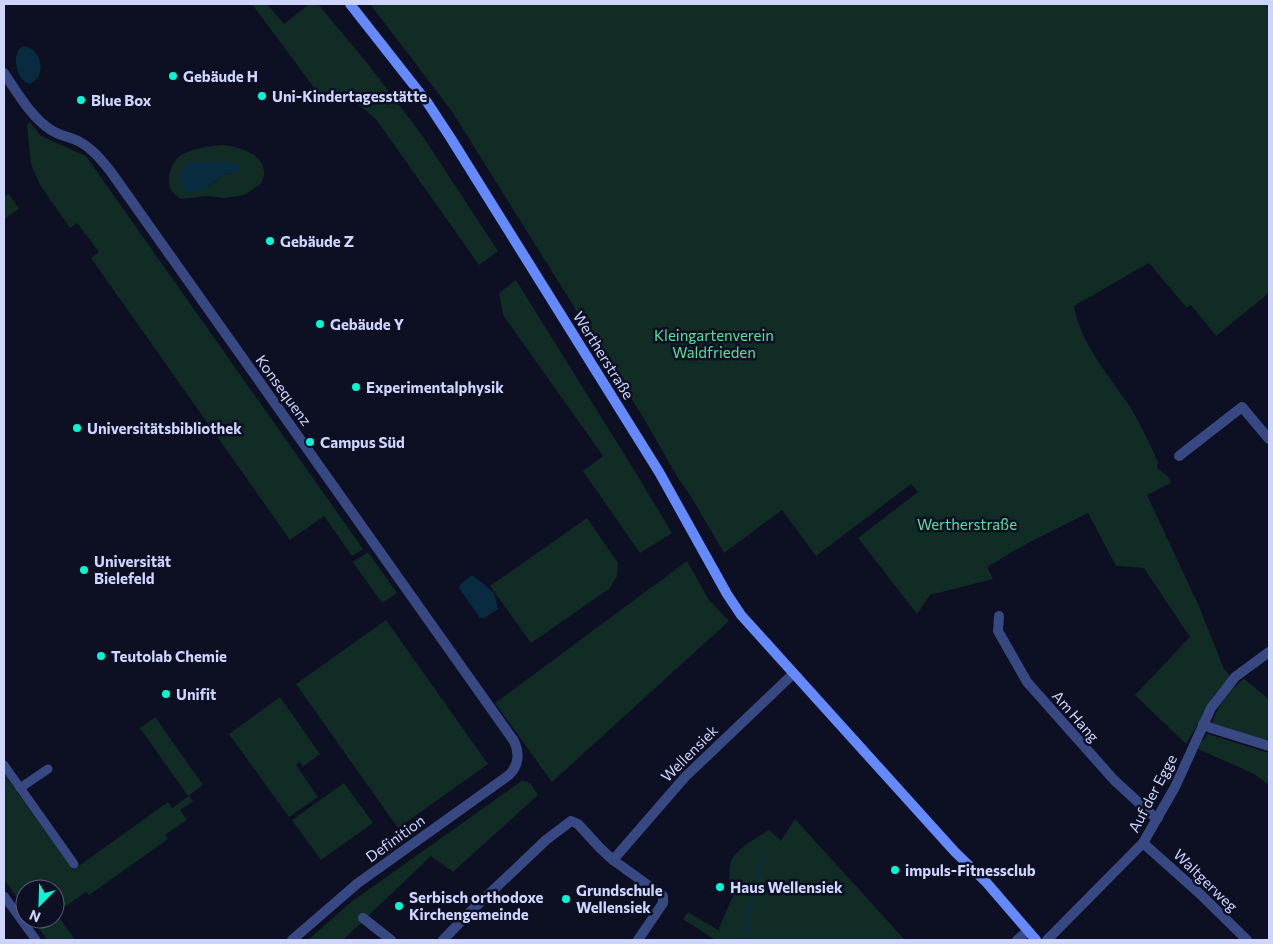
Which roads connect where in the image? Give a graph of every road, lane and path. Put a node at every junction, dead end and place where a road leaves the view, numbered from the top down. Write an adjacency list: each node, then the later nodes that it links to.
1 (350, 4): 7 (main road, Wertherstraße)
2 (4, 73): 10 (street, Konsequenz)
3 (1269, 439): 4 (street)
4 (1180, 456)
5 (999, 616): 14 (street, Am Hang)
6 (1269, 652): 8 (street, Auf der Egge)
7 (793, 674): 16 (street, Wellensiek); 20 (main road, Wertherstraße)
8 (1204, 724): 9 (street); 14 (street, Auf der Egge)
9 (1269, 746)
10 (517, 763): 22 (street, Definition)
11 (4, 765): 13 (street)
12 (48, 769): 13 (street)
13 (20, 788): 17 (street)
14 (1158, 818): 15 (street, Auf der Egge)
15 (1143, 843): 28 (street, Auf der Egge); 29 (street, Waltgerweg)
16 (613, 860): 24 (street); 25 (street)
17 (74, 864)
18 (4, 896): 21 (street)
19 (363, 918): 23 (street)
20 (1028, 930): 26 (street); 27 (main road, Wertherstraße)
21 (36, 940)
22 (292, 940)
23 (391, 940)
24 (443, 940)
25 (638, 940)
26 (1017, 940)
27 (1036, 940)
28 (1047, 940)
29 (1247, 940)

